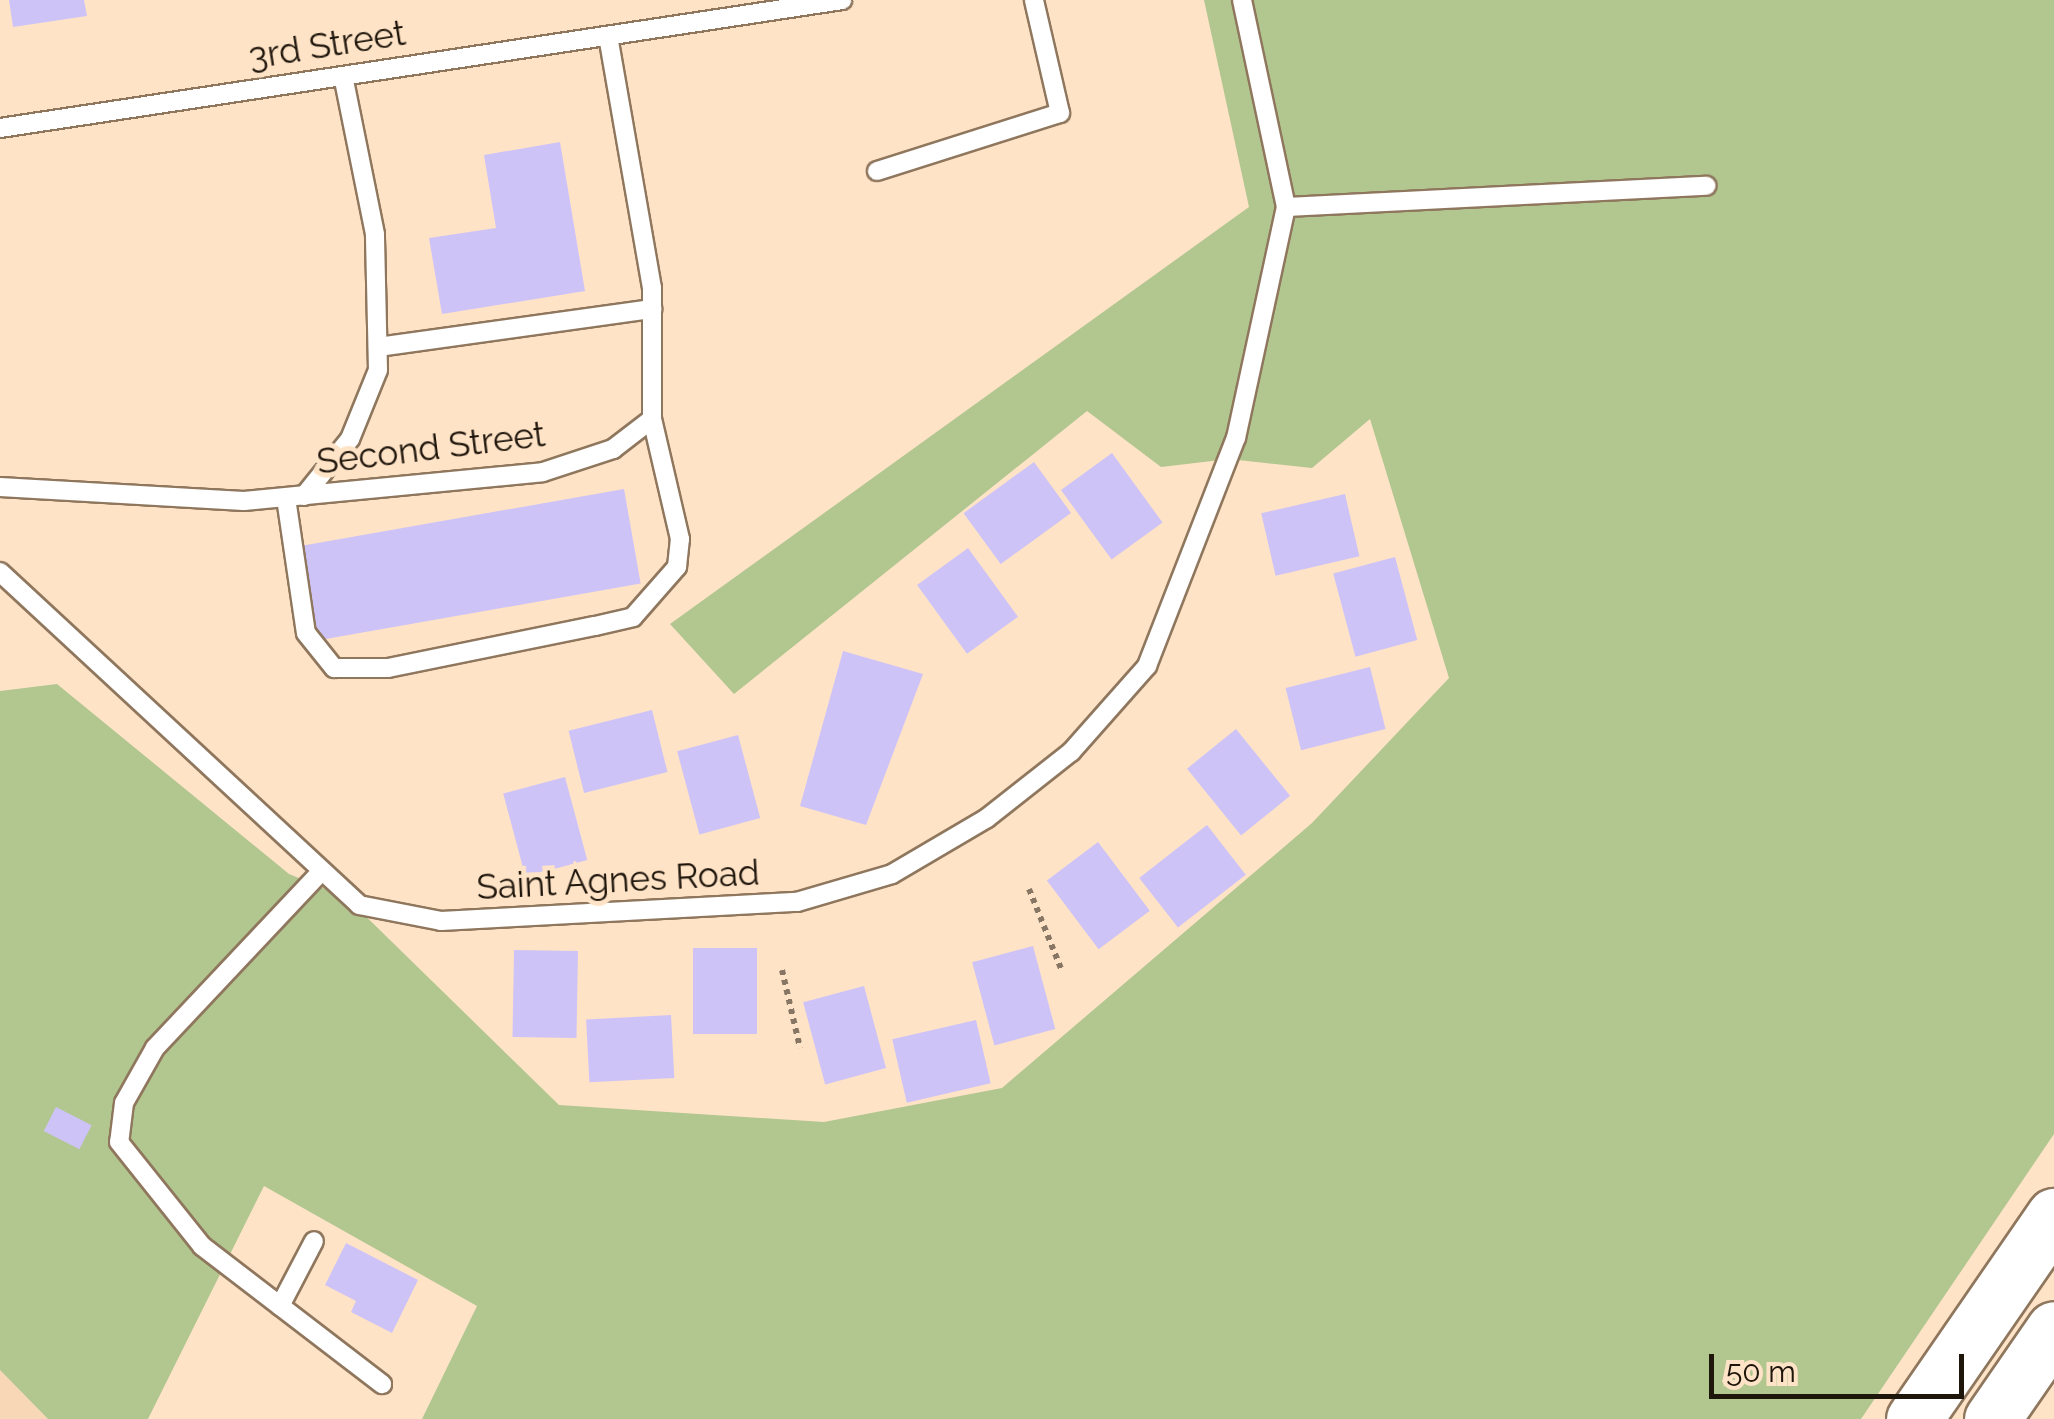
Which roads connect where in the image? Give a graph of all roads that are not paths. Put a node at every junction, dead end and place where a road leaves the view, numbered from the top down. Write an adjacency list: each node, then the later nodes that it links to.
1 (842, 0): 4 (lane, 3rd Street)
2 (1034, 0): 7 (lane)
3 (1242, 0): 9 (lane)
4 (608, 36): 5 (lane, 3rd Street); 10 (lane)
5 (343, 76): 6 (lane, 3rd Street); 11 (lane)
6 (0, 128)
7 (877, 171)
8 (1706, 186): 9 (lane)
9 (1286, 207): 16 (lane, Saint Agnes Road)
10 (652, 309): 11 (lane); 12 (lane)
11 (378, 347): 14 (lane)
12 (652, 419): 14 (lane, Second Street); 14 (lane)
13 (0, 487): 14 (lane, Second Street)
14 (295, 496)
15 (0, 572): 16 (lane, Saint Agnes Road)
16 (318, 875): 19 (lane)
17 (2054, 1216): 22 (highway)
18 (314, 1240): 19 (lane)
19 (280, 1306): 21 (lane)
20 (2054, 1330): 23 (highway)
21 (382, 1384)
22 (1914, 1419)
23 (1992, 1419)

